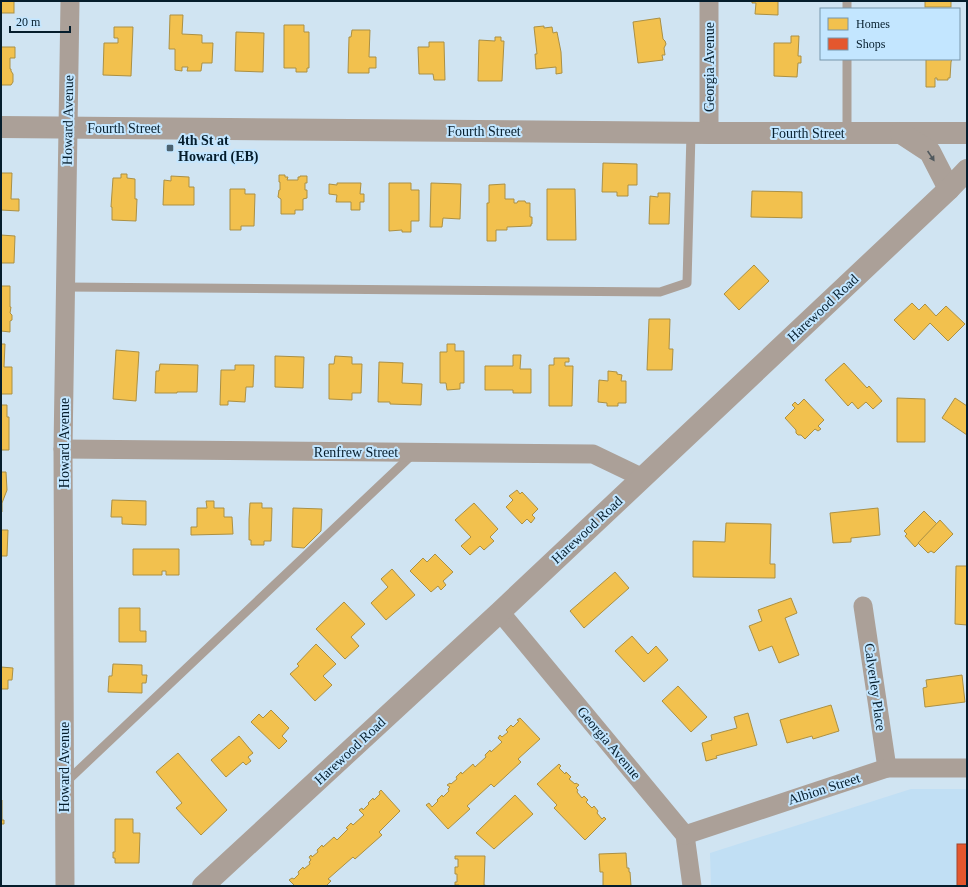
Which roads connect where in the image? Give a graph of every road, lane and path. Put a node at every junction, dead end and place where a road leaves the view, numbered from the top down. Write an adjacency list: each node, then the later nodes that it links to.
1 (70, 1): 5 (street, Howard Avenue)
2 (709, 1): 6 (street, Georgia Avenue)
3 (847, 60): 7 (lane)
4 (1, 127): 5 (street, Fourth Street)
5 (68, 128): 6 (street, Fourth Street); 12 (street, Howard Avenue)
6 (700, 132): 7 (street, Fourth Street); 12 (lane)
7 (847, 133): 8 (street, Fourth Street)
8 (901, 133): 9 (street, Fourth Street); 11 (street, one-way to 11)
9 (967, 133)
10 (967, 170): 11 (street, Harewood Road)
11 (948, 189): 15 (street, Harewood Road)
12 (65, 287): 13 (street, Howard Avenue)
13 (63, 450): 14 (street, Renfrew Street); 20 (street, Howard Avenue)
14 (415, 452): 15 (street, Renfrew Street); 20 (lane)
15 (643, 478): 17 (street, Harewood Road)
16 (863, 606): 18 (street, Calverley Place)
17 (500, 612): 21 (street, Georgia Avenue); 23 (street, Harewood Road)
18 (887, 768): 19 (street, Albion Street); 21 (street, Albion Street)
19 (967, 768)
20 (65, 783): 22 (street, Howard Avenue)
21 (685, 835): 24 (street)
22 (65, 886)
23 (203, 886)
24 (692, 886)

